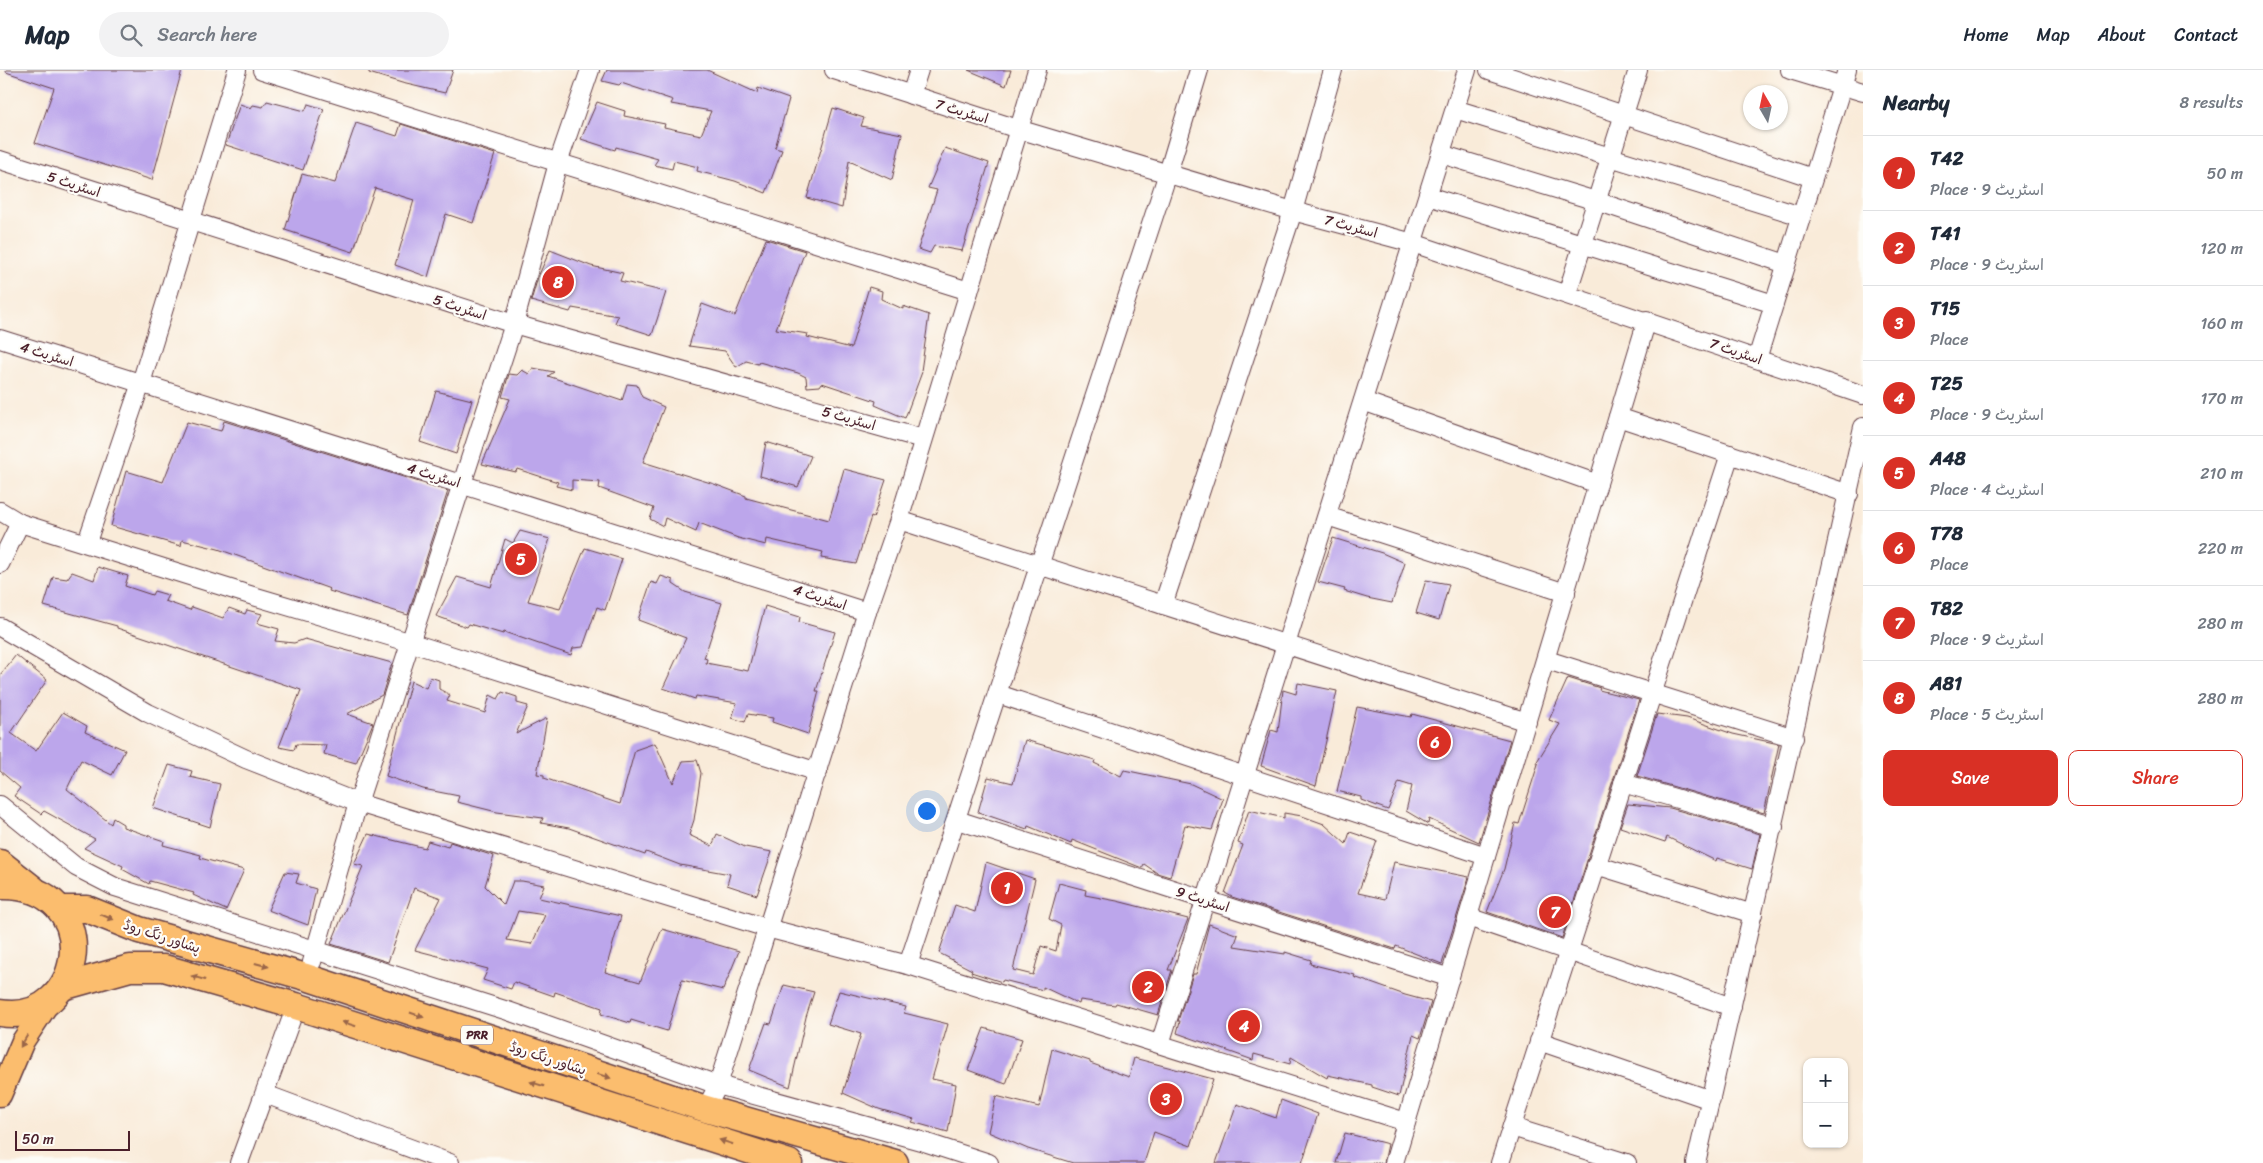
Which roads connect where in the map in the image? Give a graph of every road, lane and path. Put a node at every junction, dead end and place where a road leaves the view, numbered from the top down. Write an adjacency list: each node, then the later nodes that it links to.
1 (236, 70): 29 (street)
2 (262, 70): 22 (street)
3 (590, 70): 22 (street)
4 (834, 70): 15 (street, اسٹریٹ 7)
5 (920, 70): 15 (street)
6 (1037, 70): 18 (street)
7 (1199, 70): 23 (street)
8 (1333, 70): 27 (street)
9 (1467, 70): 16 (street)
10 (1489, 70): 17 (street)
11 (1638, 70): 17 (street)
12 (1790, 70): 13 (street)
13 (1845, 78): 14 (street); 24 (street)
14 (1863, 92)
15 (911, 95): 18 (street, اسٹریٹ 7)
16 (1455, 109): 19 (street); 20 (street)
17 (1624, 114): 20 (street); 24 (street)
18 (1018, 129): 23 (street, اسٹریٹ 7); 33 (street)
19 (1441, 154): 25 (street); 26 (street)
20 (1611, 156): 26 (street); 28 (street)
21 (0, 160): 29 (street, اسٹریٹ 5)
22 (558, 163): 33 (street); 37 (street)
23 (1168, 173): 27 (street, اسٹریٹ 7); 56 (street)
24 (1813, 178): 28 (street)
25 (1428, 196): 30 (street); 31 (street)
26 (1596, 202): 31 (street); 32 (street)
27 (1293, 211): 30 (street, اسٹریٹ 7); 58 (street)
28 (1801, 216): 32 (street)
29 (190, 222): 37 (street, اسٹریٹ 5); 40 (street)
30 (1413, 243): 34 (street, اسٹریٹ 7); 42 (street)
31 (1583, 243): 34 (street); 35 (street)
32 (1786, 264): 35 (street)
33 (969, 291): 45 (street)
34 (1567, 294): 36 (street, اسٹریٹ 7)
35 (1774, 304): 39 (street)
36 (1647, 320): 39 (street, اسٹریٹ 7); 43 (street)
37 (514, 324): 45 (street, اسٹریٹ 5); 47 (street)
38 (0, 339): 40 (street, اسٹریٹ 4)
39 (1756, 358): 41 (street, اسٹریٹ 7)
40 (141, 383): 47 (street, اسٹریٹ 4); 54 (street)
41 (1863, 395)
42 (1363, 401): 48 (street); 51 (street)
43 (1618, 417): 46 (street); 48 (street)
44 (1863, 427): 49 (street)
45 (923, 439): 52 (street)
46 (1730, 454): 49 (street); 64 (street)
47 (463, 484): 59 (street, اسٹریٹ 4); 61 (street)
48 (1598, 484): 57 (street)
49 (1849, 494): 67 (street)
50 (0, 511): 53 (street)
51 (1327, 516): 57 (street); 62 (street)
52 (898, 520): 56 (street); 59 (street)
53 (20, 523): 54 (street); 55 (street)
54 (87, 542): 61 (street)
55 (0, 564)
56 (1038, 565): 58 (street); 65 (street)
57 (1566, 592): 63 (street)
58 (1164, 605): 62 (street)
59 (867, 612): 68 (street)
60 (0, 628): 71 (street)
61 (412, 643): 68 (street); 71 (street)
62 (1287, 644): 66 (street); 69 (street)
63 (1547, 660): 64 (street); 66 (street)
64 (1652, 693): 67 (street); 70 (street)
65 (998, 694): 69 (street); 73 (street)
66 (1527, 722): 75 (street)
67 (1794, 738): 74 (street)
68 (818, 772): 84 (street)
69 (1245, 776): 75 (street); 80 (street)
70 (1623, 783): 74 (street); 77 (street)
71 (358, 803): 84 (street); 85 (street)
72 (0, 805): 85 (street)
73 (957, 820): 80 (street, اسٹریٹ 9); 87 (street)
74 (1774, 827): 82 (street)
75 (1486, 856): 83 (street)
76 (0, 863): 79 (highway)
77 (1596, 865): 82 (street); 86 (street)
78 (0, 886): 79 (highway)
79 (33, 890): 81 (highway)
80 (1206, 900): 89 (street, اسٹریٹ 9); 95 (street)
81 (60, 909): 88 (highway, پشاور رنگ روڈ / PRR, one-way to 88); 90 (highway)
82 (1754, 914): 92 (street)
83 (1468, 917): 86 (street); 89 (street)
84 (767, 928): 87 (street); 96 (street)
85 (316, 951): 88 (street); 96 (street)
86 (1568, 951): 92 (street); 94 (street)
87 (908, 964): 95 (street)
88 (306, 978): 100 (highway, پشاور رنگ روڈ / PRR, one-way to 100)
89 (1450, 978): 101 (street)
90 (56, 994): 91 (highway, پشاور رنگ روڈ / PRR, one-way to 90); 93 (highway, پشاور رنگ روڈ); 98 (main road, one-way to 98)
91 (296, 1006): 97 (street); 105 (highway, پشاور رنگ روڈ / PRR, one-way to 91)
92 (1732, 1007): 99 (street)
93 (0, 1013)
94 (1540, 1041): 99 (street); 102 (street)
95 (1160, 1044): 101 (street)
96 (718, 1085): 100 (street); 107 (street)
97 (265, 1094): 103 (street); 104 (street)
98 (0, 1095)
99 (1711, 1100): 111 (street)
100 (706, 1109): 106 (highway, پشاور رنگ روڈ / PRR)
101 (1406, 1122): 108 (street)
102 (1512, 1127): 109 (street); 110 (street)
103 (239, 1163)
104 (450, 1163)
105 (789, 1163)
106 (895, 1163)
107 (990, 1163)
108 (1394, 1163)
109 (1500, 1163)
110 (1627, 1163)
111 (1696, 1163)

